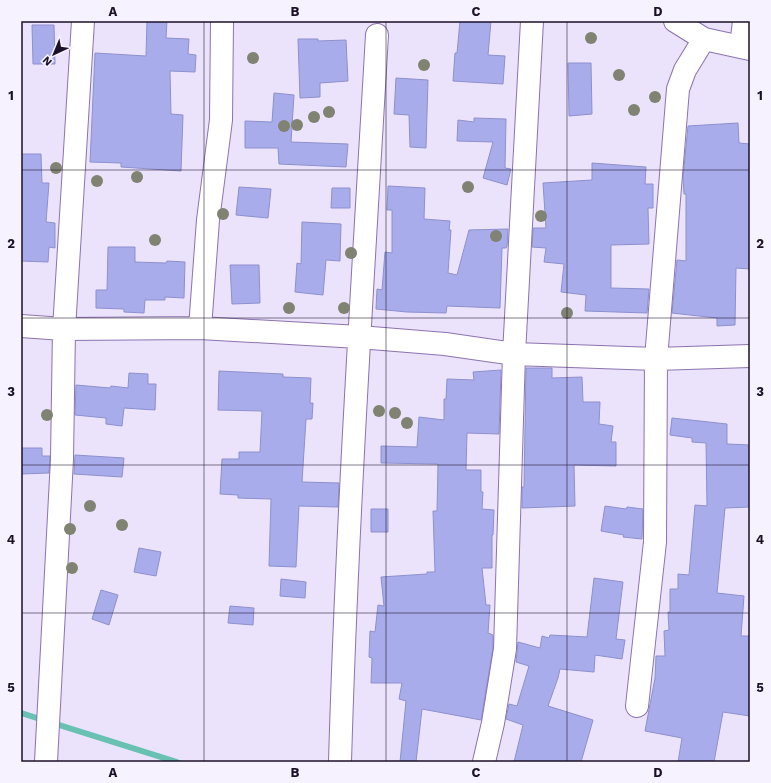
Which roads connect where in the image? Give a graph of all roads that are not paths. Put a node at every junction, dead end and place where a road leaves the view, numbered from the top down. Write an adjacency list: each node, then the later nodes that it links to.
1 (83, 21): 11 (street)
2 (222, 21): 10 (street)
3 (532, 21): 13 (street)
4 (675, 21): 7 (street)
5 (744, 21): 8 (street)
6 (377, 35): 12 (street)
7 (704, 39): 8 (street); 15 (street)
8 (746, 48)
9 (21, 326): 11 (street)
10 (200, 328): 11 (street); 12 (street)
11 (64, 329): 17 (street)
12 (359, 337): 13 (street); 18 (street)
13 (514, 354): 15 (street); 19 (street)
14 (750, 356): 15 (street)
15 (656, 359): 16 (street)
16 (637, 706)
17 (46, 762)
18 (340, 762)
19 (484, 762)

